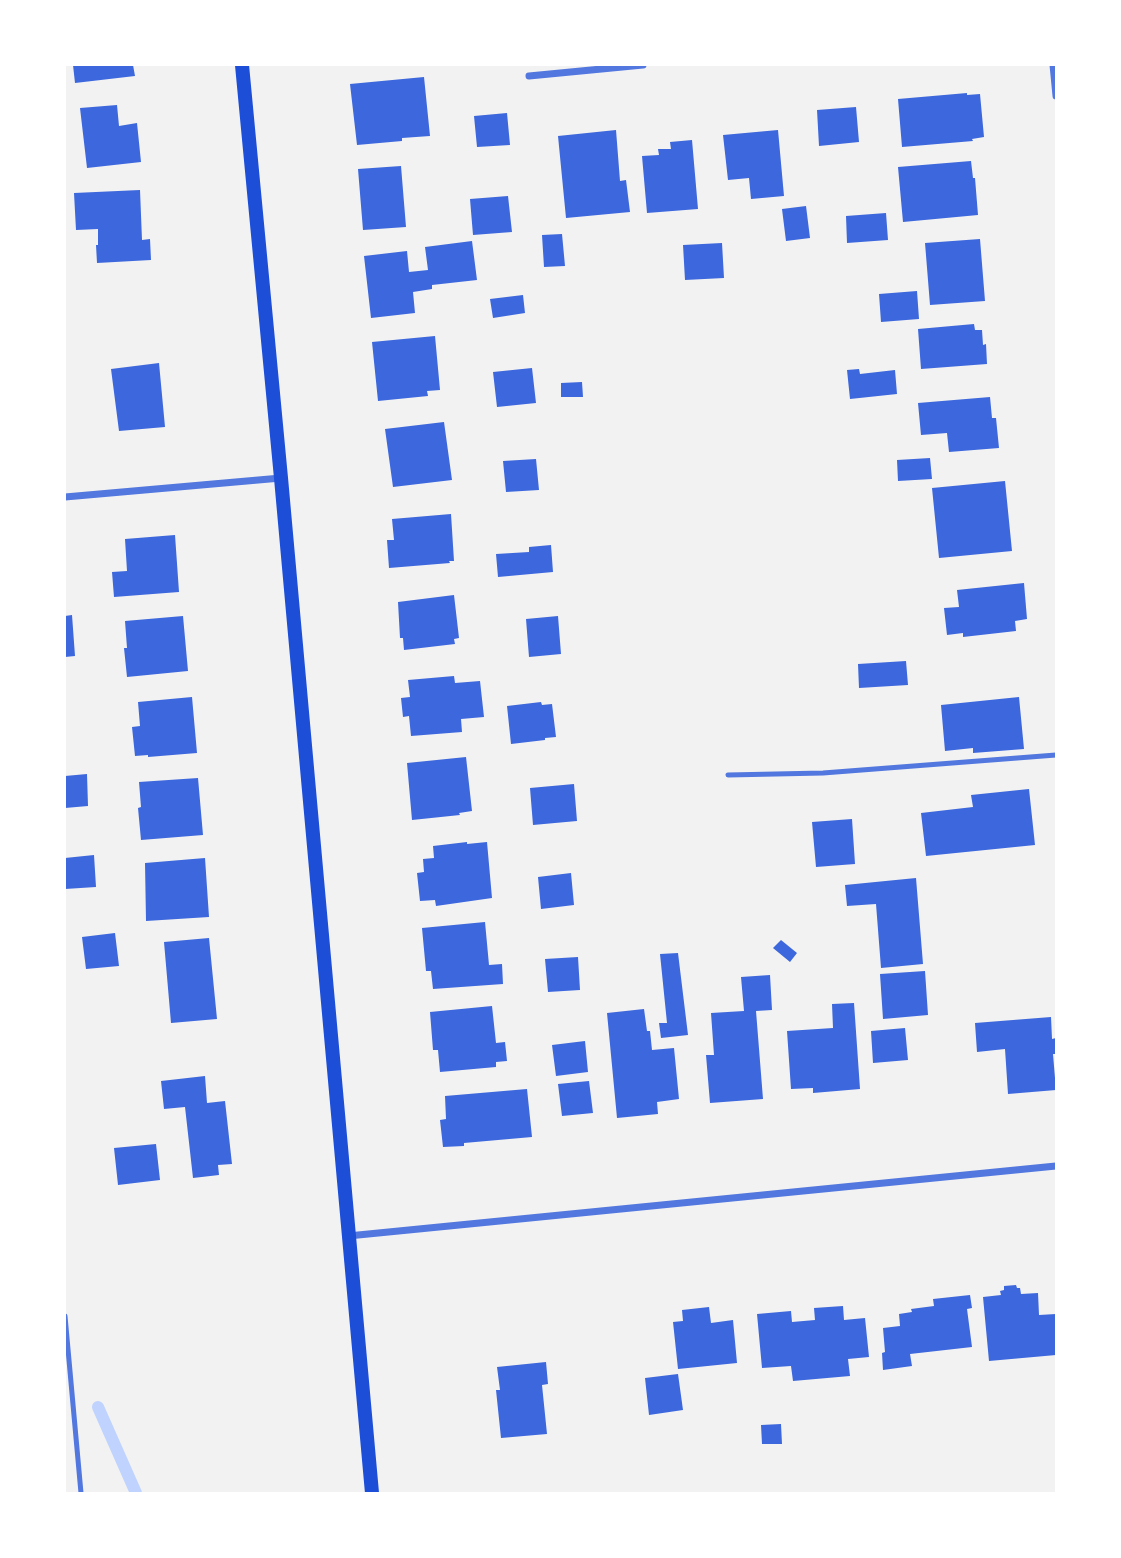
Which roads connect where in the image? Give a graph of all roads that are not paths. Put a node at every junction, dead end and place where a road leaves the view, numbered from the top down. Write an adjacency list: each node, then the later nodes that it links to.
1 (242, 65): 6 (main road)
2 (643, 65): 4 (street)
3 (1053, 65): 5 (street)
4 (529, 76)
5 (1056, 96)
6 (281, 478): 7 (street); 11 (main road)
7 (65, 497)
8 (1056, 755): 9 (lane)
9 (728, 775)
10 (1056, 1166): 11 (street)
11 (348, 1236): 14 (main road)
12 (65, 1316): 13 (lane)
13 (81, 1493)
14 (372, 1493)

